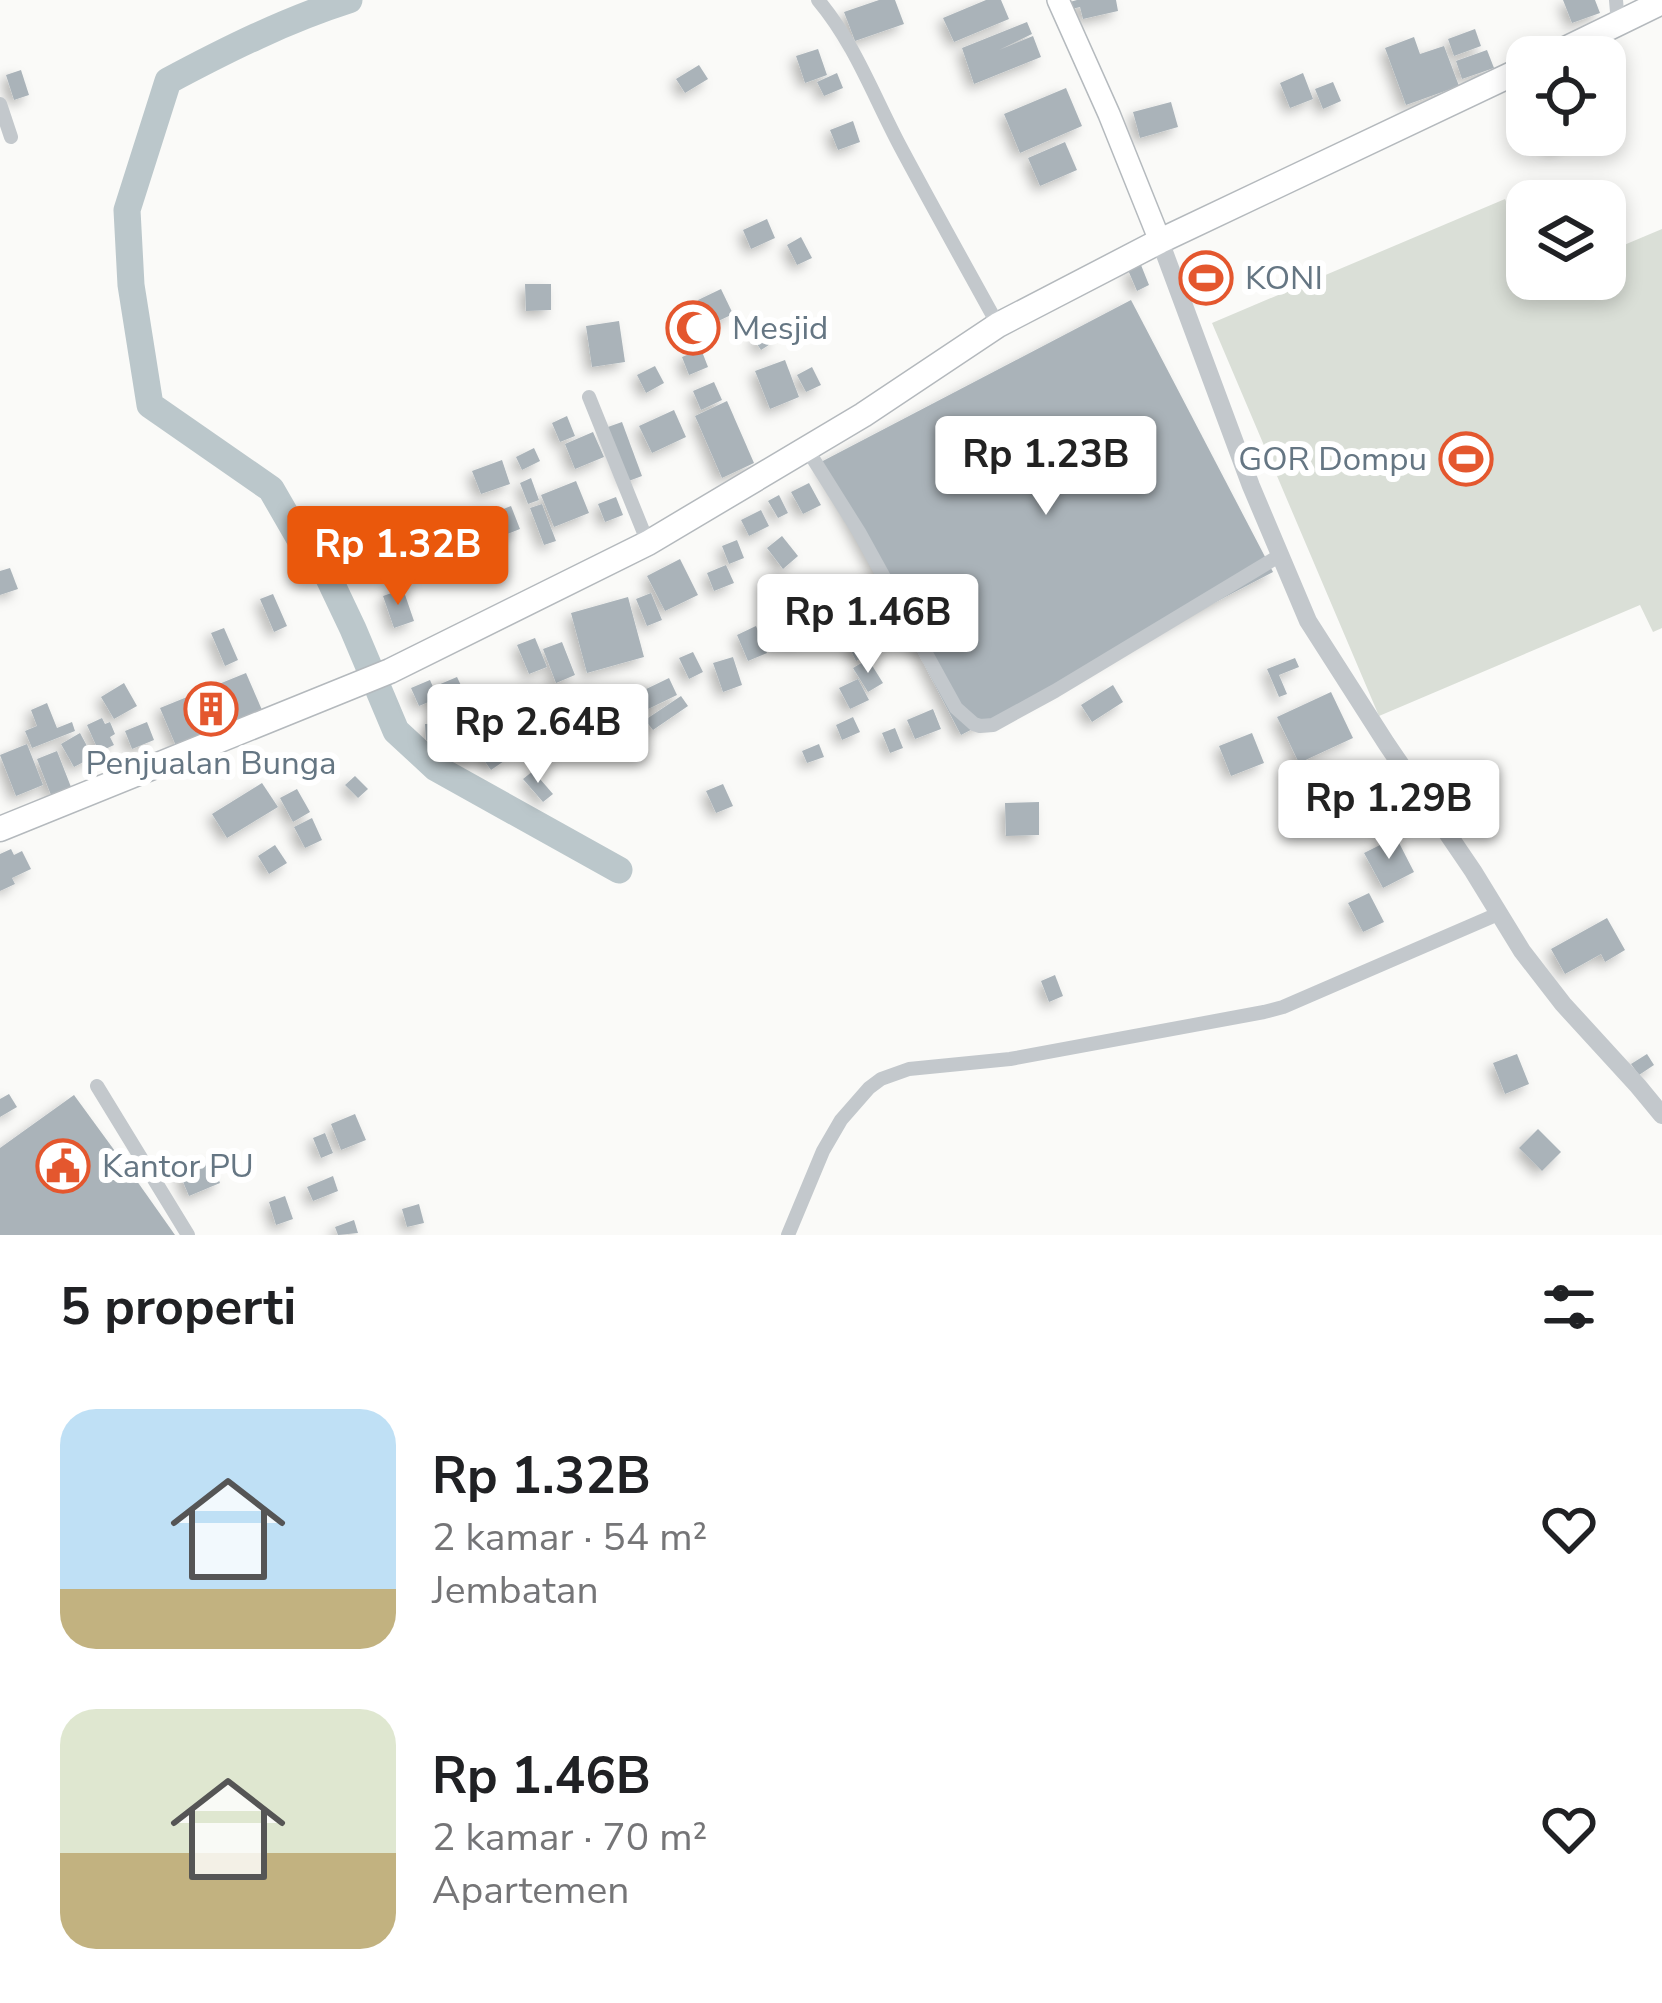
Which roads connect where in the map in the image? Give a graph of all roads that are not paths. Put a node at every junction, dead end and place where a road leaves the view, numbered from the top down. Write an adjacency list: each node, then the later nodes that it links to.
1 (818, 0): 10 (street)
2 (1058, 0): 9 (main road)
3 (1662, 2): 4 (highway)
4 (1617, 12): 5 (highway)
5 (1581, 36)
6 (1506, 77): 9 (highway)
7 (0, 104): 8 (street)
8 (11, 137)
9 (1160, 242): 10 (highway); 14 (street)
10 (998, 326): 12 (highway)
11 (589, 398): 13 (street)
12 (807, 448): 13 (highway); 14 (street)
13 (648, 542): 15 (highway)
14 (1279, 556): 16 (street)
15 (0, 829)
16 (1498, 914): 18 (street); 20 (street)
17 (97, 1086): 19 (street)
18 (1662, 1115)
19 (188, 1235)
20 (788, 1235)

